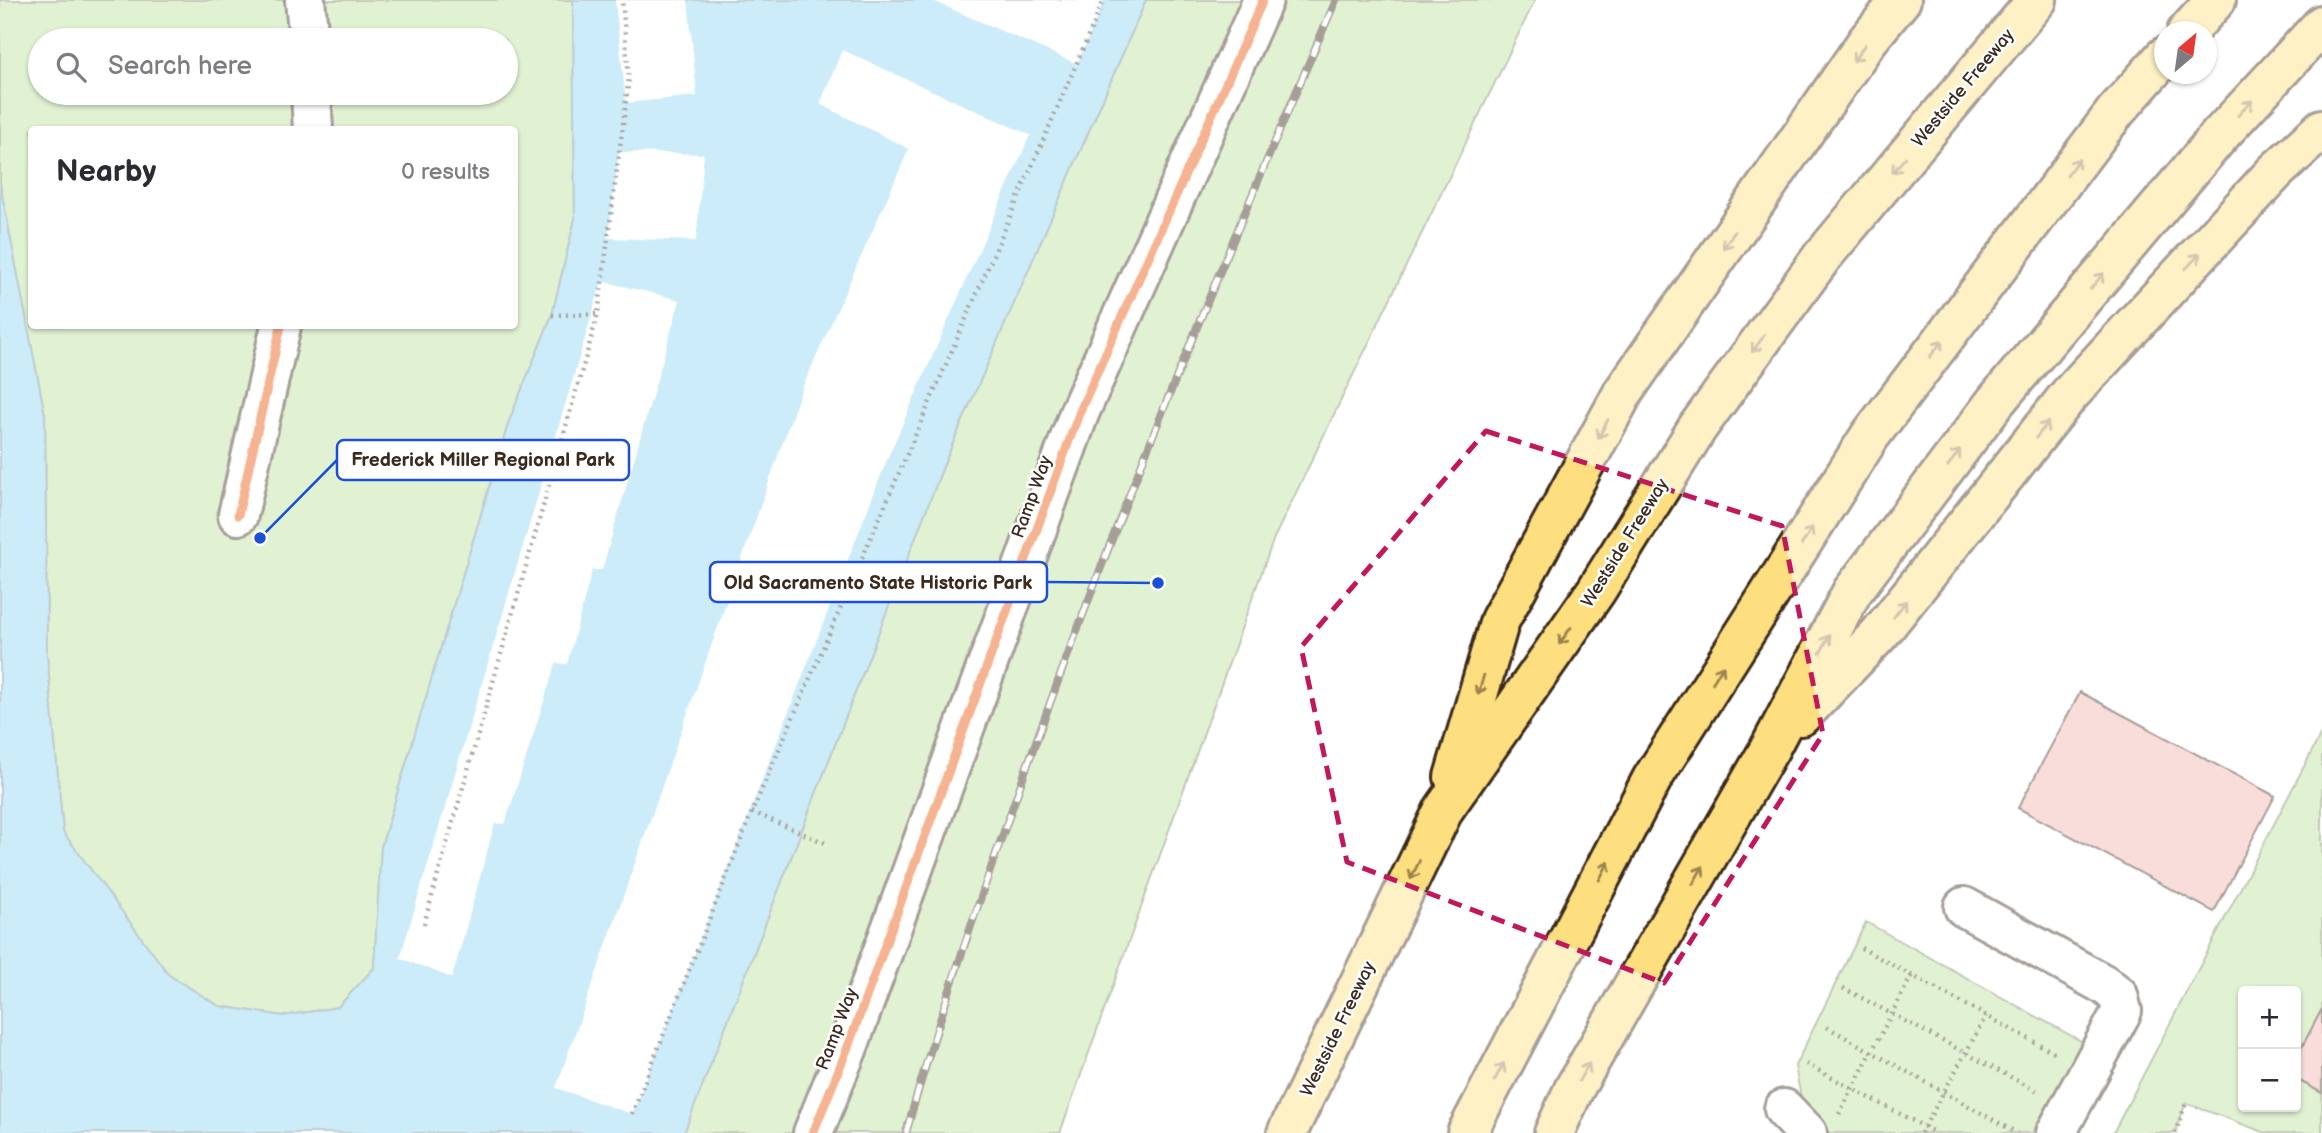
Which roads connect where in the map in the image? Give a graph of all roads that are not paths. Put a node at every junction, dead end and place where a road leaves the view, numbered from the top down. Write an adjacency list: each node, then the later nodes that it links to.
1 (305, 0): 8 (street)
2 (1263, 0): 18 (street, Ramp Way)
3 (1902, 0): 16 (highway, one-way to 16)
4 (2037, 0): 16 (highway, Westside Freeway, one-way to 16)
5 (2216, 0): 6 (highway)
6 (2197, 21)
7 (2322, 24): 15 (highway, one-way to 7)
8 (308, 28)
9 (2154, 69): 20 (highway, one-way to 9)
10 (312, 105): 11 (street)
11 (313, 126)
12 (2322, 129): 15 (highway, one-way to 12)
13 (280, 329): 14 (street)
14 (237, 515)
15 (1770, 748): 21 (highway, one-way to 15)
16 (1444, 809): 19 (highway, Westside Freeway, one-way to 19)
17 (1964, 906): 22 (street)
18 (813, 1133)
19 (1287, 1133)
20 (1467, 1133)
21 (1554, 1133)
22 (2056, 1133)

